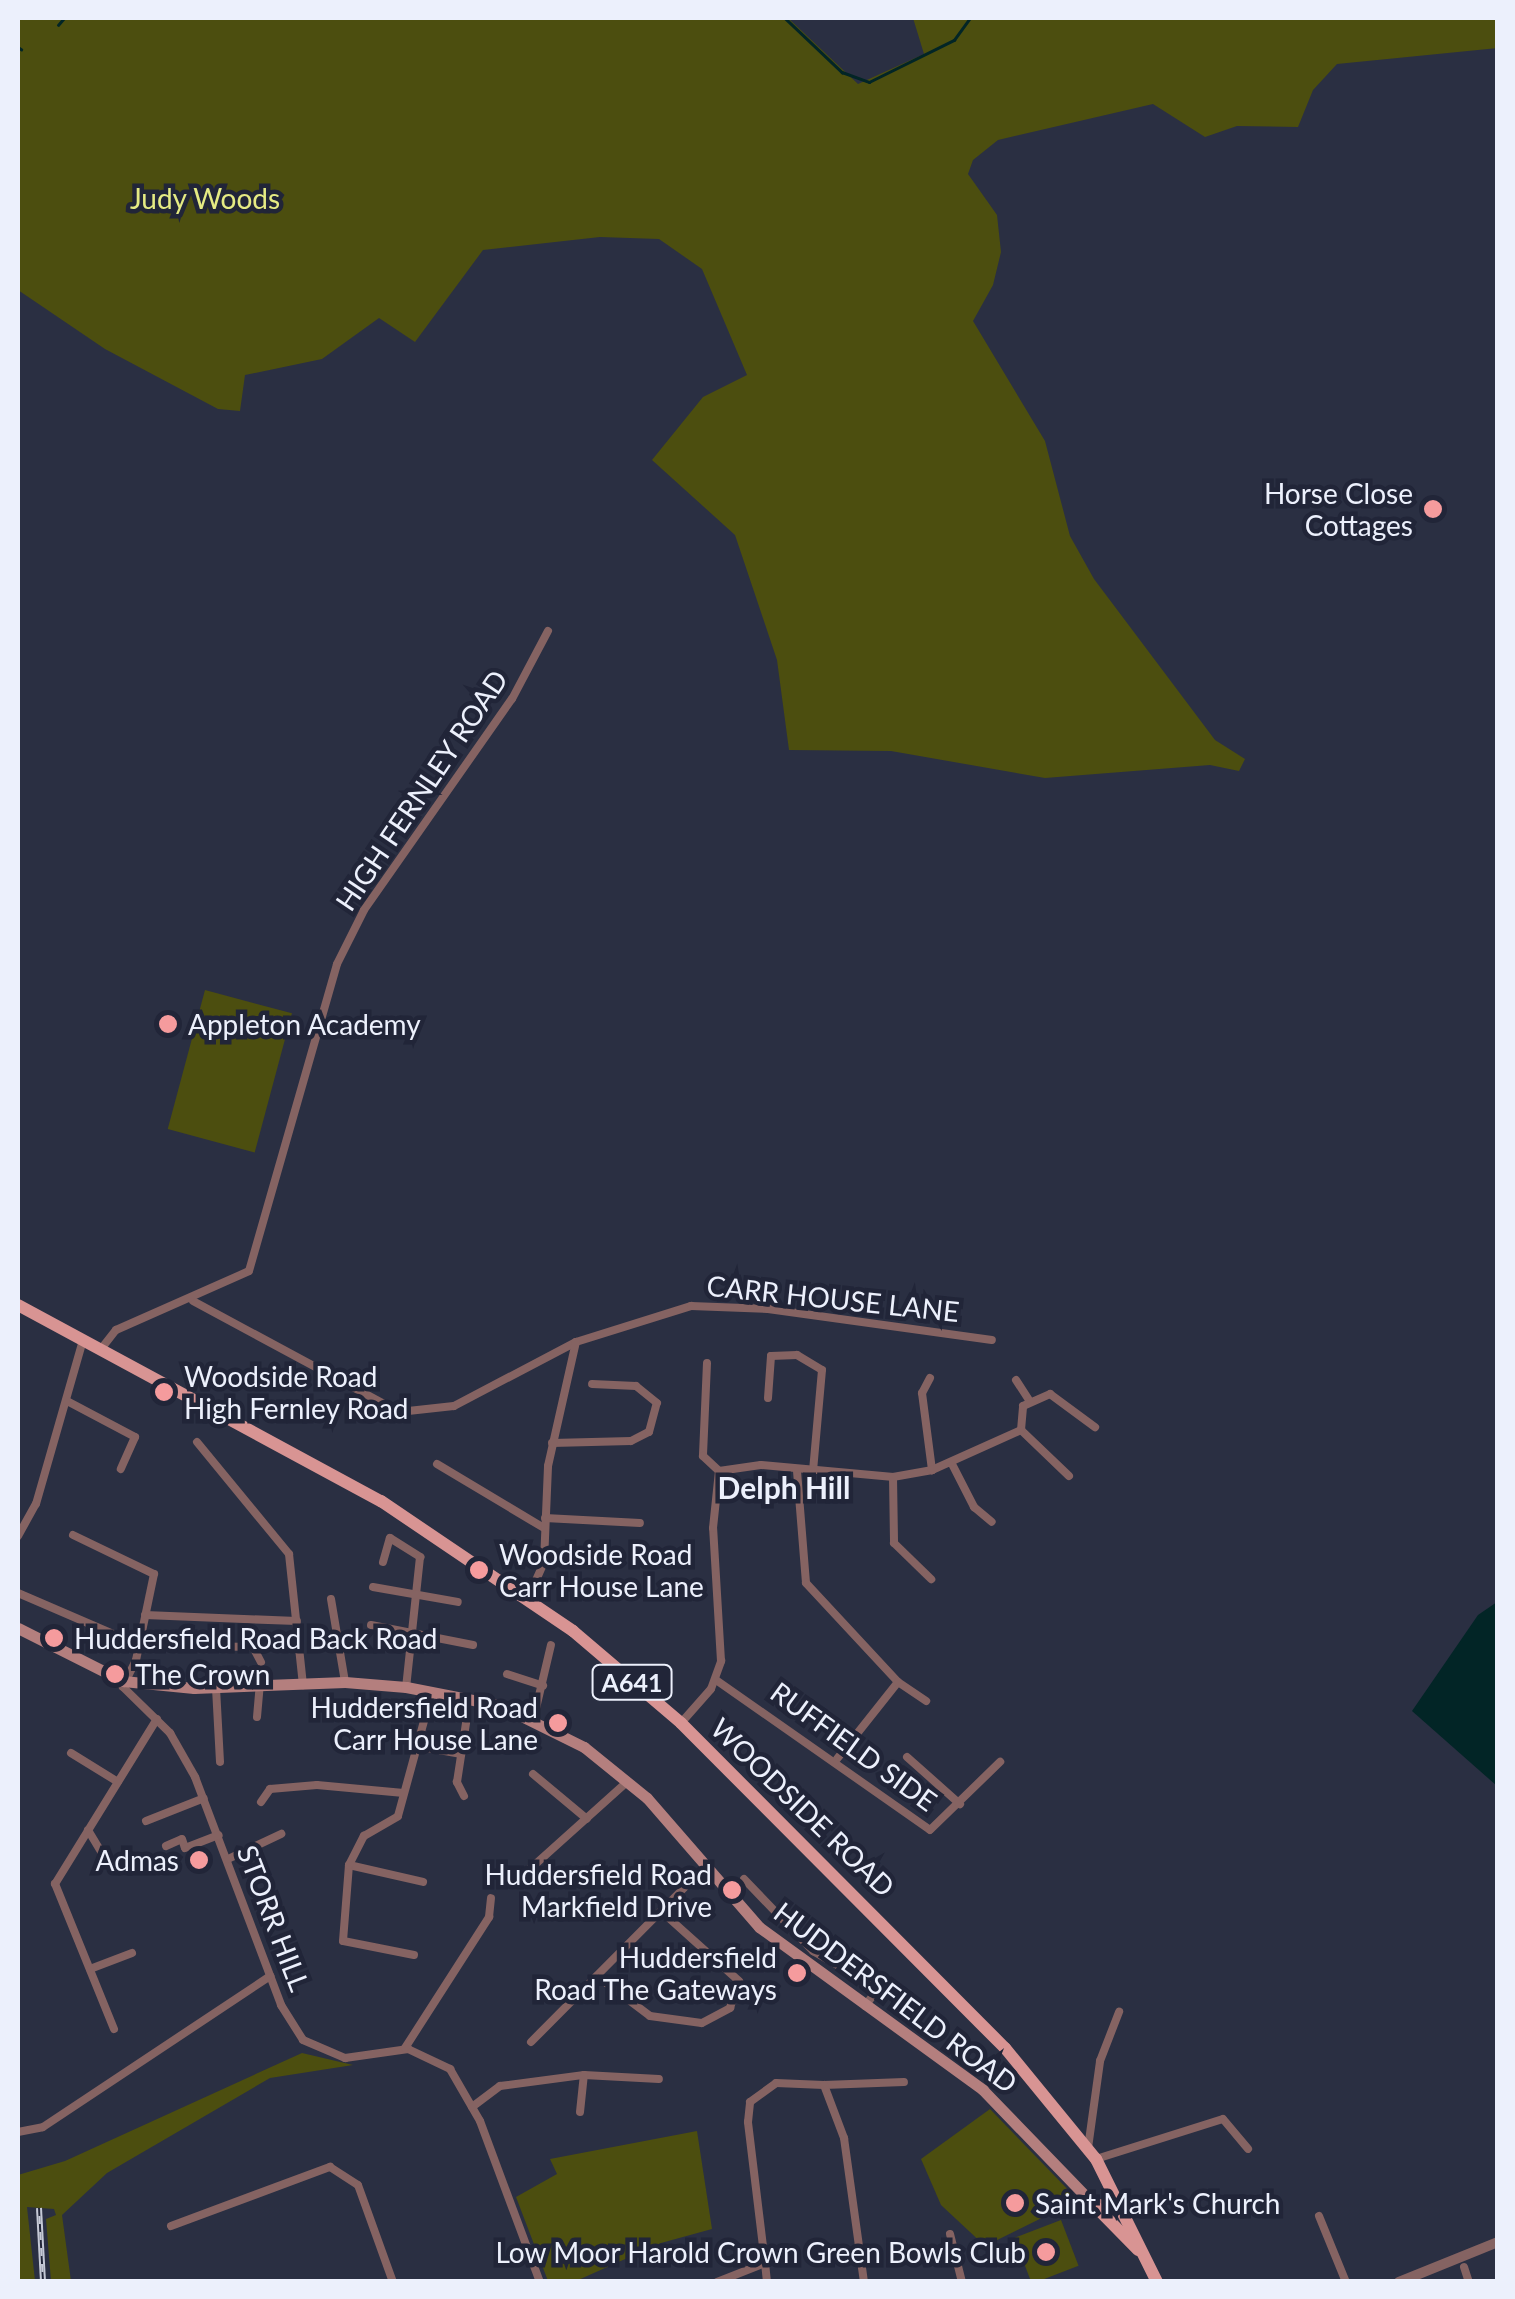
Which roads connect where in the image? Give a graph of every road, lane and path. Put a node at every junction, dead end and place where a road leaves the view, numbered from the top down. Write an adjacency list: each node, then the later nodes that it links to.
1 (548, 632): 2 (street, HIGH FERNLEY ROAD)
2 (193, 1301): 6 (street, CARR HOUSE LANE); 7 (street, HIGH FERNLEY ROAD)
3 (18, 1305): 4 (main road, WOODSIDE ROAD / A641)
4 (82, 1340): 7 (main road, WOODSIDE ROAD / A641); 14 (street)
5 (992, 1340): 6 (street, CARR HOUSE LANE)
6 (576, 1342): 18 (street)
7 (100, 1349): 38 (main road, WOODSIDE ROAD / A641)
8 (707, 1363): 22 (street)
9 (930, 1378): 23 (street)
10 (1016, 1380): 13 (street)
11 (592, 1384): 18 (street)
12 (768, 1398): 25 (street)
13 (1029, 1400): 15 (street); 16 (street)
14 (68, 1401): 21 (street); 32 (street)
15 (1095, 1427)
16 (1022, 1430): 19 (street); 26 (street)
17 (197, 1442): 42 (street)
18 (552, 1444): 30 (street)
19 (952, 1462): 23 (street); 29 (street)
20 (438, 1464): 30 (street)
21 (122, 1469)
22 (719, 1470): 24 (street); 51 (street)
23 (932, 1470): 27 (street)
24 (797, 1471): 25 (street); 54 (street)
25 (813, 1471): 27 (street)
26 (1069, 1476)
27 (893, 1477): 34 (street)
28 (640, 1522): 30 (street)
29 (992, 1522)
30 (544, 1523): 38 (street)
31 (73, 1535): 41 (street)
32 (18, 1536)
33 (383, 1562): 37 (street)
34 (932, 1579)
35 (373, 1587): 37 (street)
36 (18, 1593): 48 (street)
37 (416, 1595): 40 (street); 45 (street)
38 (529, 1596): 66 (main road, WOODSIDE ROAD / A641)
39 (332, 1599): 53 (street)
40 (458, 1602)
41 (145, 1615): 42 (street); 48 (street)
42 (298, 1621): 55 (street)
43 (371, 1625): 45 (street)
44 (18, 1628): 52 (main road, HUDDERSFIELD ROAD)
45 (412, 1630): 46 (street); 58 (street)
46 (473, 1644)
47 (552, 1644): 57 (street)
48 (139, 1645): 49 (street); 52 (street)
49 (261, 1662)
50 (507, 1674): 57 (street)
51 (716, 1680): 66 (street); 71 (street, RUFFIELD SIDE)
52 (123, 1681): 59 (main road, HUDDERSFIELD ROAD); 63 (street, STORR HILL)
53 (345, 1682): 55 (main road, HUDDERSFIELD ROAD); 58 (main road, HUDDERSFIELD ROAD)
54 (898, 1682): 61 (street); 71 (street)
55 (303, 1684): 56 (main road, HUDDERSFIELD ROAD)
56 (260, 1686): 59 (main road, HUDDERSFIELD ROAD); 62 (street)
57 (544, 1686): 64 (street)
58 (406, 1687): 60 (main road, HUDDERSFIELD ROAD)
59 (216, 1688): 72 (street)
60 (432, 1692): 64 (main road, HUDDERSFIELD ROAD); 67 (street)
61 (926, 1701)
62 (257, 1716)
63 (157, 1719): 75 (street); 79 (street, STORR HILL)
64 (533, 1722): 76 (main road, HUDDERSFIELD ROAD)
65 (466, 1723): 69 (street)
66 (681, 1723): 115 (main road, WOODSIDE ROAD / A641)
67 (417, 1746): 69 (street); 77 (street)
68 (71, 1753): 75 (street)
69 (461, 1754): 78 (street)
70 (907, 1757): 81 (street)
71 (837, 1759): 81 (street, RUFFIELD SIDE)
72 (220, 1762)
73 (1000, 1762): 81 (street, RUFFIELD SIDE)
74 (533, 1774): 82 (street)
75 (118, 1782): 84 (street)
76 (627, 1782): 82 (street); 91 (main road, HUDDERSFIELD ROAD)
77 (404, 1793): 80 (street); 90 (street)
78 (464, 1796)
79 (204, 1798): 83 (street); 86 (street, STORR HILL)
80 (260, 1802)
81 (960, 1804)
82 (586, 1819): 92 (street)
83 (146, 1821)
84 (88, 1830): 88 (street); 99 (street)
85 (281, 1834): 89 (street)
86 (219, 1835): 87 (street); 89 (street, STORR HILL)
87 (166, 1846)
88 (106, 1858)
89 (228, 1858): 100 (street, STORR HILL)
90 (349, 1865): 94 (street); 98 (street)
91 (706, 1866): 96 (street); 102 (main road, HUDDERSFIELD ROAD)
92 (520, 1878)
93 (744, 1880): 102 (street)
94 (422, 1882)
95 (491, 1898): 106 (street)
96 (662, 1911): 101 (street); 101 (street)
97 (132, 1953): 99 (street)
98 (414, 1955)
99 (90, 1969): 104 (street)
100 (270, 1976): 106 (street, STORR HILL); 113 (street)
101 (597, 1976): 105 (street)
102 (865, 2007): 116 (main road, HUDDERSFIELD ROAD)
103 (1119, 2012): 115 (street)
104 (114, 2029)
105 (531, 2042)
106 (404, 2049): 111 (street)
107 (584, 2075): 108 (street); 111 (street); 112 (street)
108 (659, 2078)
109 (904, 2082): 110 (street)
110 (824, 2085): 123 (street); 129 (street)
111 (472, 2106): 126 (street)
112 (580, 2112)
113 (18, 2132)
114 (1248, 2149): 115 (street)
115 (1092, 2154): 117 (main road, WOODSIDE ROAD / A641)
116 (1092, 2202): 117 (main road); 122 (main road)
117 (1122, 2208): 122 (main road, A641)
118 (1320, 2216): 132 (street)
119 (171, 2226): 125 (street)
120 (950, 2234): 130 (street)
121 (1498, 2242): 133 (street)
122 (1146, 2259): 131 (main road, A641)
123 (765, 2263): 127 (street); 128 (street)
124 (1464, 2267): 134 (street)
125 (394, 2282)
126 (540, 2282)
127 (717, 2282)
128 (767, 2282)
129 (864, 2282)
130 (962, 2282)
131 (1157, 2282)
132 (1346, 2282)
133 (1399, 2282)
134 (1469, 2282)

